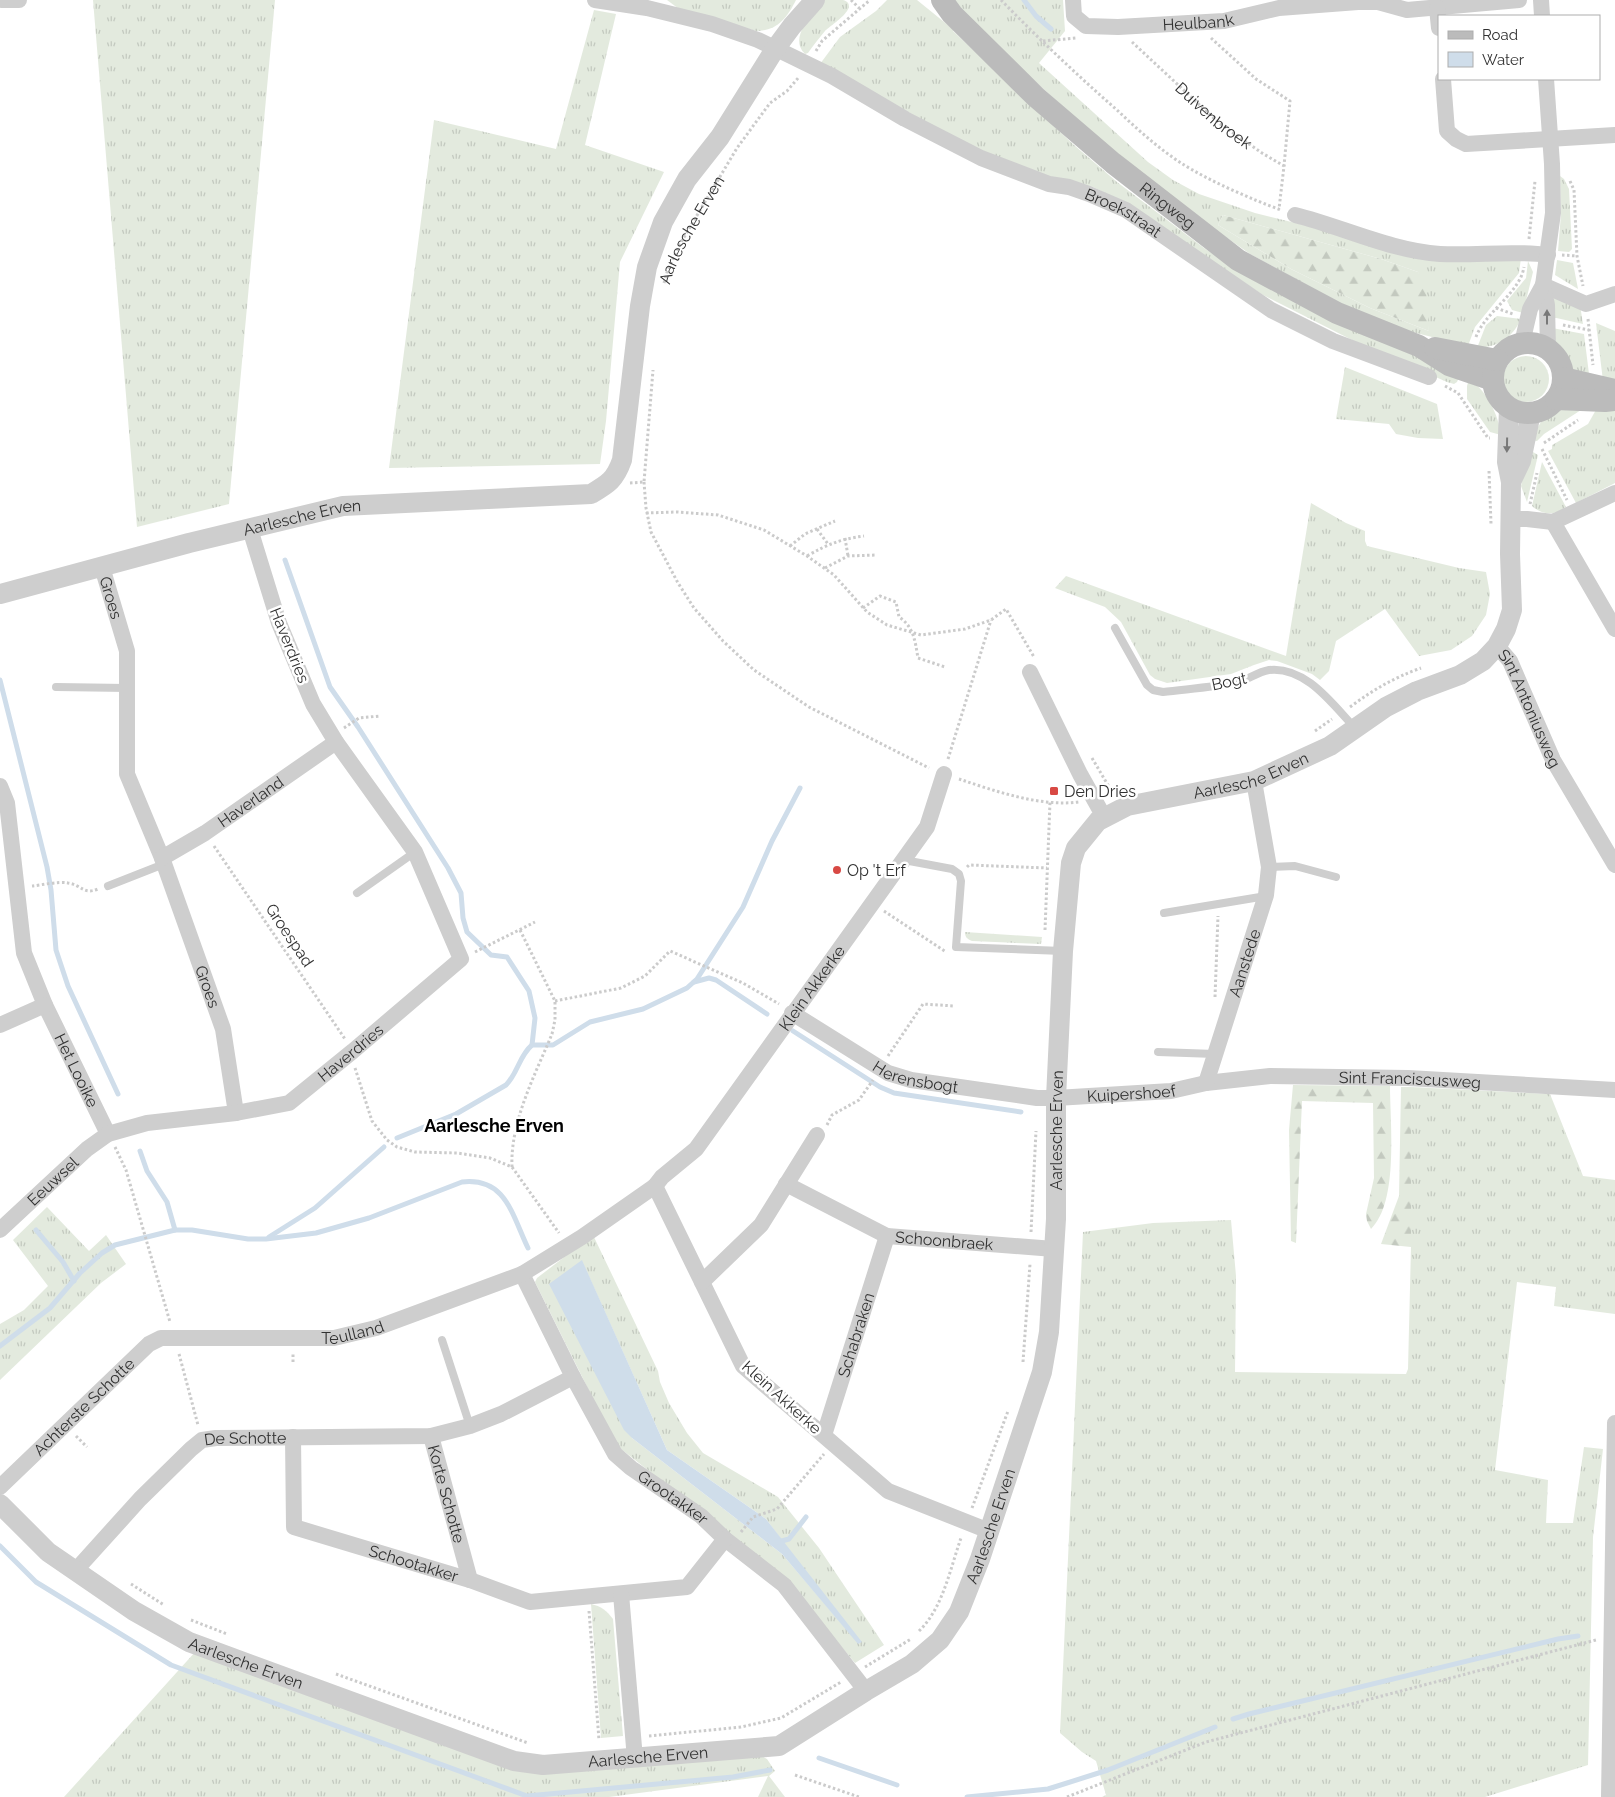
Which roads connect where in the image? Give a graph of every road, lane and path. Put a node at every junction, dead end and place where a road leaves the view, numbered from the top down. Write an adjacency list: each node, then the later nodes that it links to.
1 (2, 0): 2 (street)
2 (19, 0)
3 (595, 0): 13 (street, Broekstraat)
4 (804, 0): 20 (street)
5 (815, 0): 20 (street)
6 (851, 0): 15 (path)
7 (870, 0): 15 (path)
8 (924, 0): 14 (main road, Ringweg)
9 (1001, 0): 29 (path)
10 (1073, 0): 21 (street, Heulbank)
11 (1519, 0): 16 (street, Heulbank)
12 (1541, 0): 17 (street)
13 (648, 4): 22 (street, Broekstraat)
14 (947, 7): 40 (main road, Ringweg)
15 (859, 8): 23 (path)
16 (1437, 8): 18 (street); 19 (street, Heulbank)
17 (1542, 15)
18 (1438, 18)
19 (1195, 23): 21 (street, Heulbank); 29 (path)
20 (792, 26): 22 (street)
21 (1118, 27): 29 (path, Duivenbroek)
22 (775, 49): 23 (street, Broekstraat); 51 (street, Aarlesche Erven)
23 (808, 65): 33 (path, Aarlesche Erven); 41 (street, Broekstraat)
24 (1443, 80): 27 (street)
25 (1546, 80): 27 (street)
26 (1615, 135): 27 (street)
27 (1550, 138): 28 (street)
28 (1552, 164): 31 (street); 35 (path)
29 (1284, 166)
30 (1295, 215): 31 (street)
31 (1548, 254): 32 (street)
32 (1543, 285): 35 (street); 37 (street); 38 (street, one-way to 32)
33 (662, 291)
34 (1615, 294): 35 (street)
35 (1586, 304): 36 (path)
36 (1589, 330)
37 (1522, 343): 38 (main road); 40 (main road)
38 (1548, 349): 42 (main road)
39 (653, 366): 49 (path)
40 (1495, 370): 45 (main road)
41 (1429, 377)
42 (1559, 388): 43 (main road); 44 (main road); 46 (main road)
43 (1615, 390)
44 (1615, 400)
45 (1509, 408): 46 (main road); 50 (street, Sint Antoniusweg, one-way to 50)
46 (1531, 413): 50 (street, Sint Antoniusweg)
47 (1540, 458): 54 (path)
48 (1538, 466): 55 (path)
49 (644, 482): 51 (path); 53 (path)
50 (1511, 482): 55 (street, Sint Antoniusweg)
51 (610, 484): 58 (street, Aarlesche Erven)
52 (1615, 493): 54 (street)
53 (646, 513): 63 (path); 87 (path)
54 (1573, 513): 57 (street)
55 (1519, 519): 57 (street); 76 (street, Sint Antoniusweg)
56 (835, 521): 59 (path)
57 (1553, 522): 74 (street)
58 (250, 529): 67 (street, Aarlesche Erven); 86 (street, Haverdries)
59 (818, 529): 62 (path); 63 (path)
60 (864, 536): 61 (path)
61 (845, 538): 62 (path); 66 (path)
62 (828, 544): 65 (path)
63 (790, 546): 65 (path)
64 (877, 555): 66 (path)
65 (807, 556): 68 (path)
66 (848, 556): 68 (path)
67 (102, 567): 69 (street, Aarlesche Erven); 81 (street, Groes)
68 (824, 568): 70 (path)
69 (0, 594)
70 (863, 608): 75 (path); 75 (path)
71 (1006, 609): 72 (path)
72 (991, 620): 75 (path); 87 (path)
73 (1115, 628): 82 (lane, Bogt)
74 (1615, 629)
75 (914, 633): 77 (path)
76 (1497, 646): 84 (street, Aarlesche Erven); 97 (street, Sint Antoniusweg)
77 (944, 667)
78 (1413, 671): 82 (path, Aarlesche Erven)
79 (1030, 672): 91 (street)
80 (56, 687): 81 (lane)
81 (127, 688): 96 (street, Groes)
82 (1341, 713): 84 (lane, Bogt); 85 (path, Aarlesche Erven)
83 (380, 716): 86 (path)
84 (1356, 729): 88 (street, Aarlesche Erven)
85 (1310, 734)
86 (338, 736): 93 (street, Haverland); 94 (street, Haverdries)
87 (944, 774): 91 (path); 95 (street, Klein Akkerke)
88 (1254, 781): 92 (street, Aarlesche Erven); 98 (street, Aanstede)
89 (0, 786): 101 (street, Het Looike)
90 (1122, 790): 91 (path)
91 (1094, 799): 92 (street)
92 (1104, 817): 113 (street, Aarlesche Erven)
93 (205, 833): 96 (street, Haverland); 122 (path, Groespad)
94 (415, 852): 106 (lane); 122 (street, Haverdries)
95 (904, 860): 100 (lane); 108 (street, Klein Akkerke)
96 (163, 861): 104 (lane); 129 (street, Groes)
97 (1615, 866)
98 (1269, 867): 102 (lane); 107 (street, Aanstede)
99 (1047, 868): 100 (path)
100 (958, 874): 113 (lane)
101 (7, 875): 118 (street, Het Looike)
102 (1336, 877)
103 (32, 886): 105 (path)
104 (108, 886)
105 (86, 891)
106 (357, 893)
107 (1266, 895): 109 (lane); 124 (street, Aanstede)
108 (871, 903): 115 (path); 120 (street, Klein Akkerke)
109 (1218, 904): 110 (lane); 117 (path, Aanstede)
110 (1164, 913)
111 (535, 922): 112 (path)
112 (520, 930): 114 (path); 116 (path)
113 (1063, 951): 128 (street, Aarlesche Erven)
114 (476, 952)
115 (948, 953)
116 (555, 1001): 120 (path); 134 (path)
117 (1215, 1002)
118 (45, 1005): 121 (street); 132 (street, Het Looike)
119 (954, 1006): 125 (path)
120 (792, 1012): 125 (street, Herensbogt); 136 (street, Klein Akkerke)
121 (0, 1025)
122 (353, 1051): 129 (street, Haverdries); 134 (path)
123 (1158, 1052): 124 (lane)
124 (1215, 1054): 126 (street, Aanstede)
125 (879, 1070): 128 (street, Herensbogt); 130 (path)
126 (1206, 1082): 127 (street, Sint Franciscusweg); 128 (street, Kuipershoef)
127 (1615, 1090)
128 (1056, 1098): 141 (street, Aarlesche Erven)
129 (236, 1113): 132 (street, Haverdries)
130 (832, 1115)
131 (1036, 1128): 140 (path, Aarlesche Erven)
132 (108, 1134): 137 (street, Eeuwsel); 144 (path)
133 (816, 1135): 135 (street)
134 (512, 1167): 139 (path)
135 (786, 1184): 138 (street, Schoonbraek); 143 (street)
136 (655, 1186): 139 (street, Klein Akkerke); 143 (street, Klein Akkerke)
137 (0, 1230)
138 (887, 1236): 140 (street, Schoonbraek); 151 (street, Schabraken)
139 (568, 1246): 142 (street, Klein Akkerke)
140 (1031, 1247): 141 (street, Schoonbraek)
141 (1054, 1249): 155 (street, Aarlesche Erven)
142 (522, 1274): 144 (street, Teulland); 146 (street, Grootakker)
143 (702, 1282): 151 (street, Klein Akkerke)
144 (174, 1336): 152 (path); 153 (street, Achterste Schotte)
145 (442, 1340): 148 (lane)
146 (573, 1377): 148 (street, De Schotte); 156 (street, Grootakker)
147 (1615, 1423): 161 (street)
148 (470, 1426): 149 (street, De Schotte)
149 (431, 1436): 150 (street, De Schotte); 158 (street, Korte Schotte)
150 (293, 1437): 152 (street, De Schotte); 158 (street, Schootakker)
151 (829, 1439): 155 (street, Klein Akkerke); 156 (path)
152 (202, 1440): 157 (street, De Schotte)
153 (0, 1488)
154 (0, 1504): 157 (street, Aarlesche Erven)
155 (989, 1530): 162 (street, Aarlesche Erven)
156 (731, 1538): 159 (street, Schootakker); 162 (street, Grootakker)
157 (75, 1570): 164 (street, Aarlesche Erven)
158 (470, 1580): 160 (street, Schootakker)
159 (621, 1594): 160 (street, Schootakker); 164 (street)
160 (588, 1597): 163 (path)
161 (1611, 1636): 167 (path); 168 (street)
162 (866, 1691): 164 (street, Aarlesche Erven)
163 (599, 1740)
164 (635, 1759)
165 (795, 1775): 166 (path)
166 (859, 1797)
167 (1067, 1797)
168 (1609, 1797)

